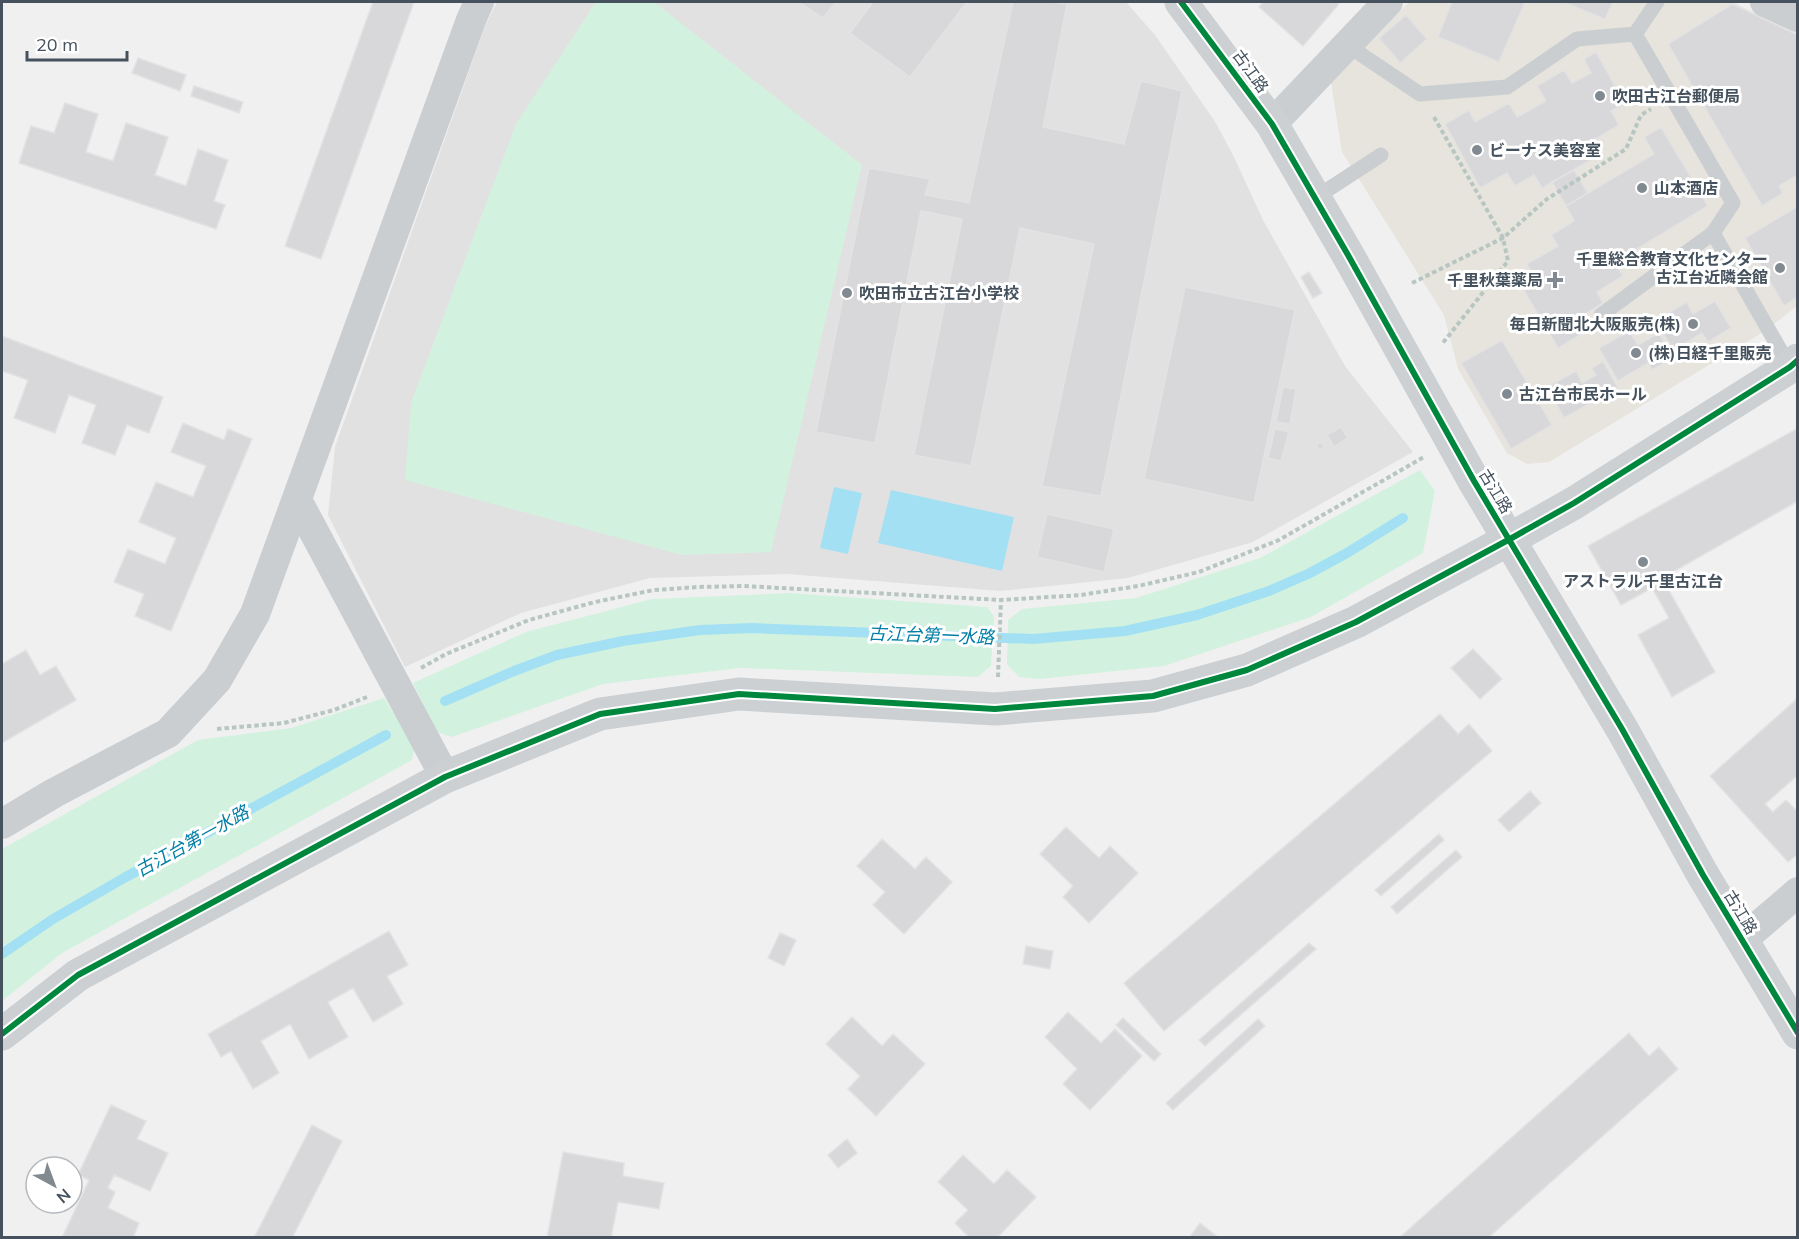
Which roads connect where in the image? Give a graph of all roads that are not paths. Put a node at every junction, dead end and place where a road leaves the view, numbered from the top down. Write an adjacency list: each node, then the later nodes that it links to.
1 (479, 2): 15 (street)
2 (1181, 2): 9 (street, 古江路)
3 (1388, 2): 8 (street)
4 (1657, 2): 7 (lane)
5 (1765, 2): 6 (street)
6 (1797, 17)
7 (1635, 34): 8 (lane); 12 (lane)
8 (1347, 45): 9 (street)
9 (1272, 124): 11 (street, 古江路)
10 (1381, 155): 11 (lane)
11 (1315, 198): 16 (street, 古江路)
12 (1713, 232): 13 (lane); 14 (lane)
13 (1601, 315)
14 (1794, 363): 16 (street)
15 (297, 500): 17 (street); 18 (street)
16 (1510, 539): 17 (street); 20 (street, 古江路)
17 (445, 777): 22 (street)
18 (2, 824)
19 (1797, 892): 20 (street)
20 (1742, 940): 21 (street, 古江路)
21 (1797, 1033)
22 (2, 1034)

